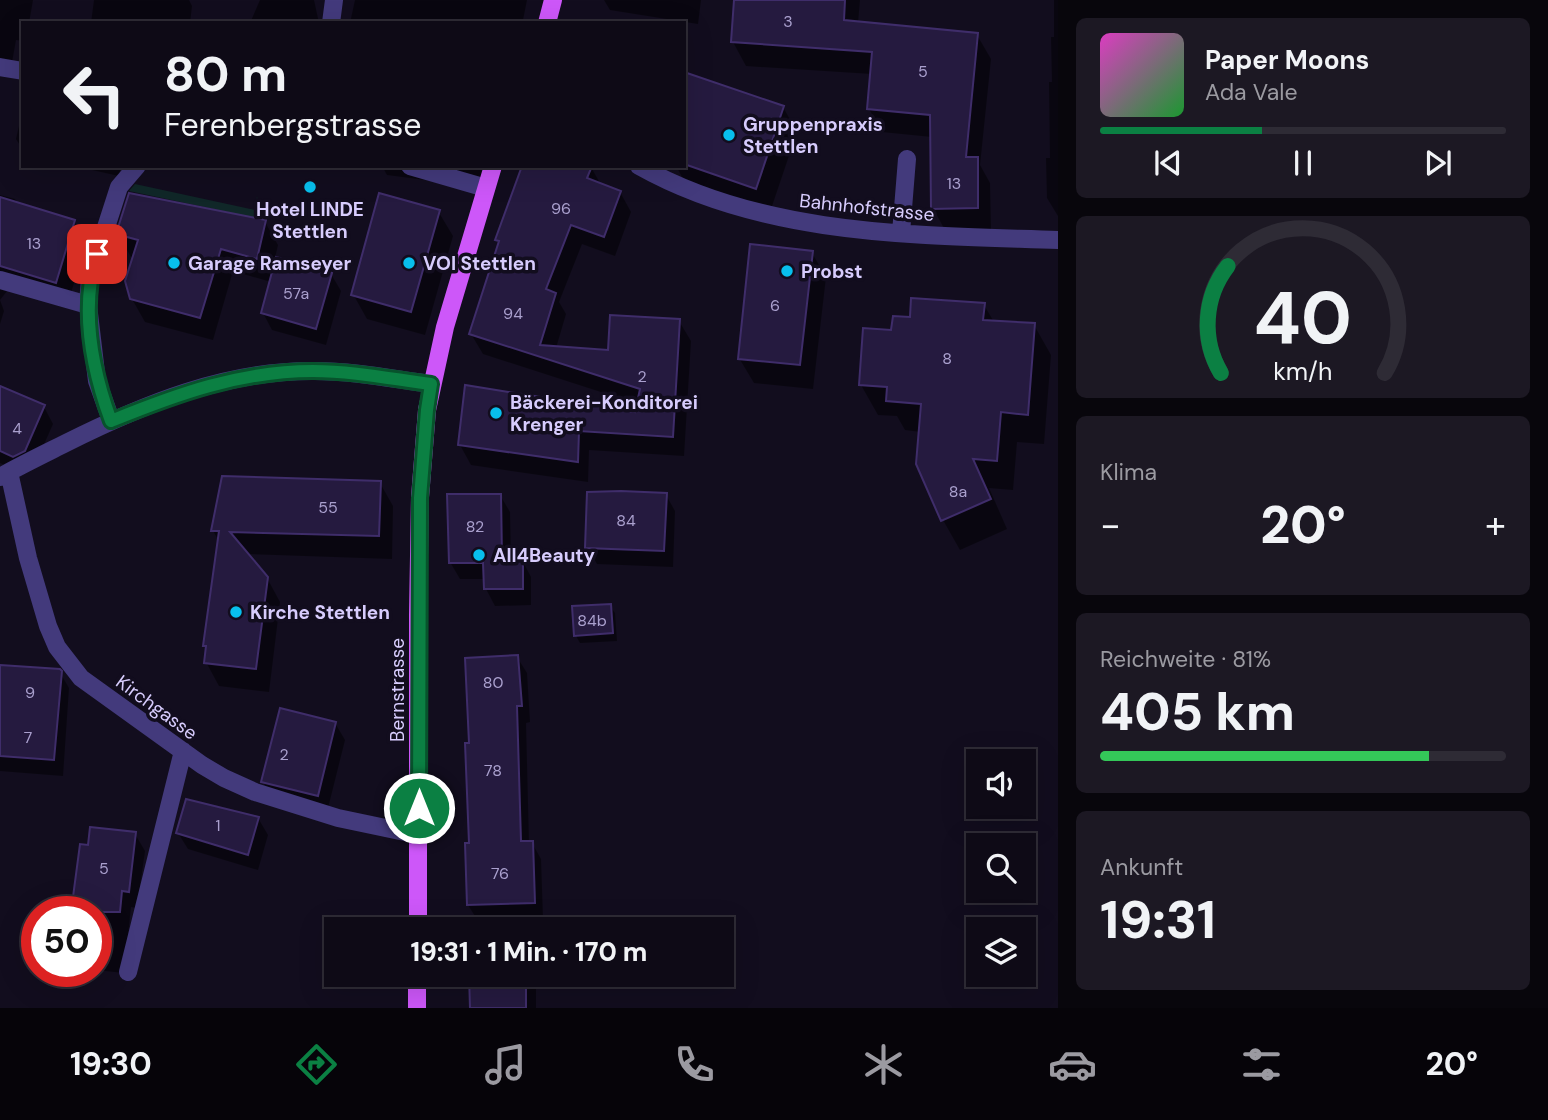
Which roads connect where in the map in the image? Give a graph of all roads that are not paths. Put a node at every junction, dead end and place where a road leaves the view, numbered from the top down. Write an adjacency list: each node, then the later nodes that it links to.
1 (334, 0): 3 (street)
2 (553, 0): 4 (main road)
3 (331, 21)
4 (548, 21)
5 (0, 66): 6 (street)
6 (21, 71)
7 (907, 159): 13 (street)
8 (135, 168): 16 (street)
9 (417, 168): 12 (street)
10 (492, 168): 12 (main road, Bernstrasse)
11 (643, 168): 13 (street, Bahnhofstrasse)
12 (486, 188): 17 (main road, Bernstrasse)
13 (901, 233): 14 (street, Bahnhofstrasse)
14 (1058, 240)
15 (0, 280): 16 (street)
16 (88, 305): 18 (street)
17 (431, 384): 18 (street); 21 (main road, Bernstrasse)
18 (111, 421): 19 (street)
19 (4, 475): 20 (street, Kirchgasse)
20 (183, 751): 21 (street, Kirchgasse); 23 (street)
21 (419, 835): 22 (main road, Bernstrasse)
22 (418, 917)
23 (128, 972)
24 (417, 987): 25 (main road)
25 (417, 1008)

